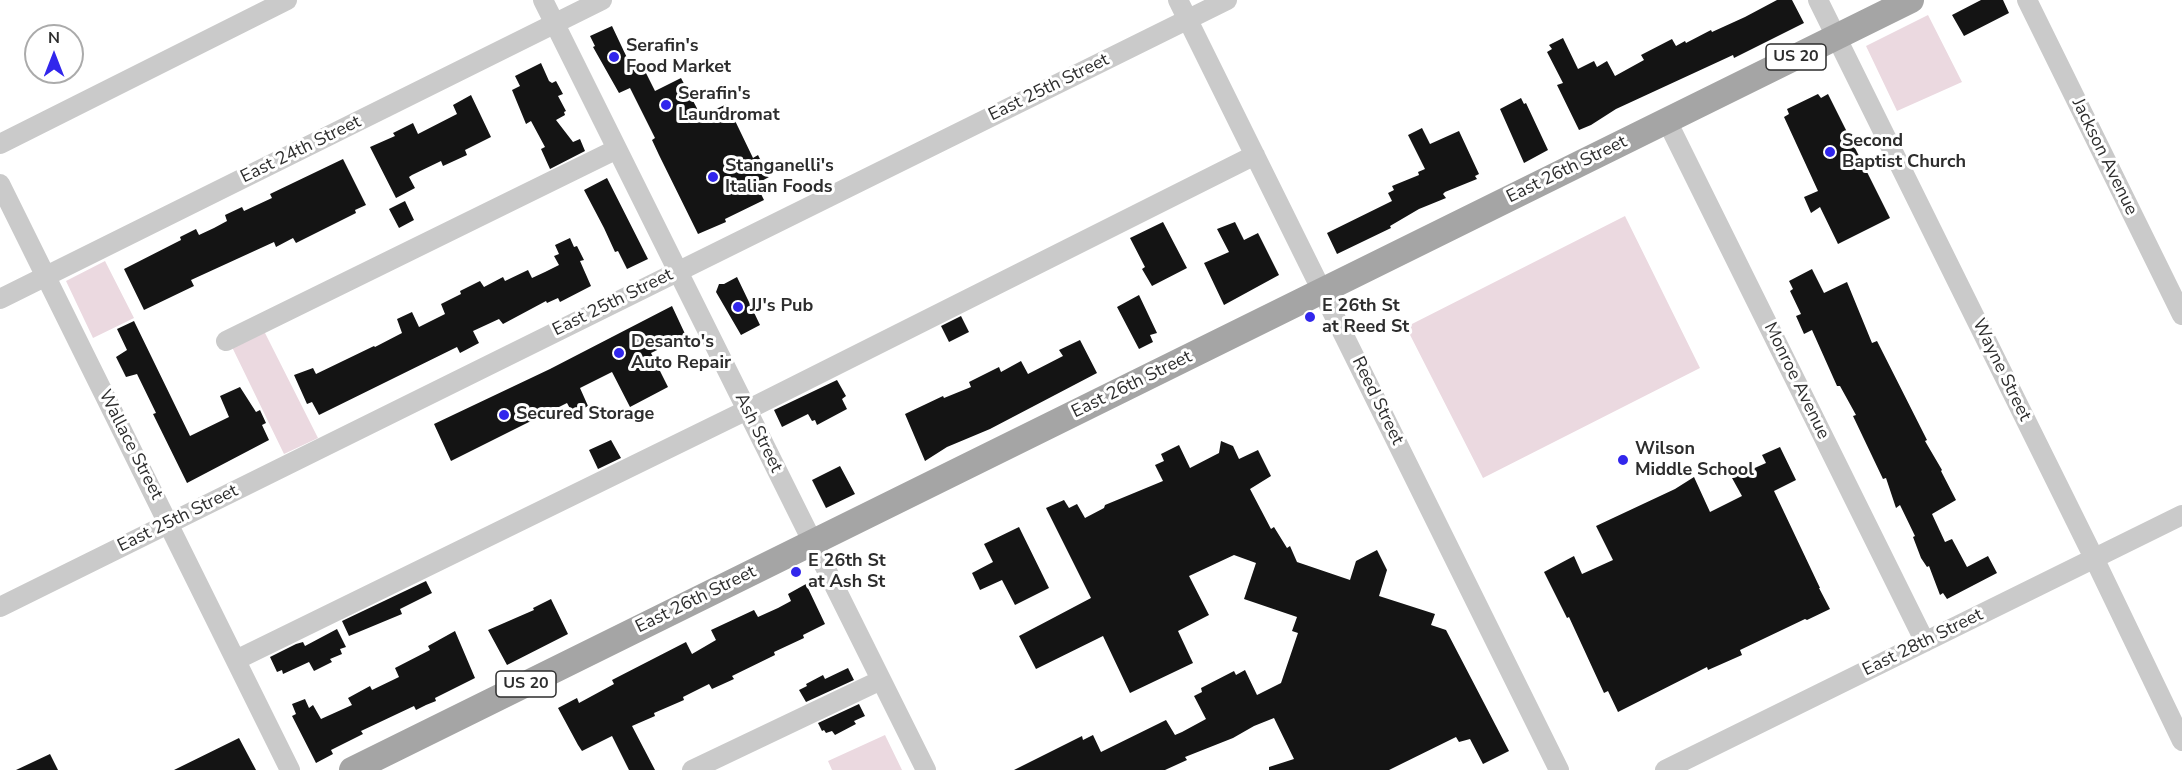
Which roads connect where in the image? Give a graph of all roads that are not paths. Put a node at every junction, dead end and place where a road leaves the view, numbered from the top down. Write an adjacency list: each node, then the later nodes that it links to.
1 (287, 0): 13 (street)
2 (543, 0): 10 (street, Ash Street)
3 (602, 0): 10 (street, East 24th Street)
4 (1178, 0): 9 (street, Reed Street)
5 (1227, 0): 9 (street, East 25th Street)
6 (1818, 0): 11 (street, Wayne Street)
7 (1911, 0): 11 (main road, East 26th Street / US 20)
8 (2026, 0): 21 (street, Jackson Avenue)
9 (1188, 19): 15 (street, Reed Street); 17 (street, East 25th Street)
10 (555, 23): 14 (street, Ash Street); 18 (street, East 24th Street)
11 (1836, 37): 12 (main road, East 26th Street / US 20); 27 (street, Wayne Street)
12 (1667, 121): 19 (main road, East 26th Street / US 20); 29 (street, Monroe Avenue)
13 (0, 144)
14 (617, 149): 17 (street, Ash Street); 22 (street)
15 (1255, 155): 19 (street, Reed Street); 23 (street)
16 (0, 184): 18 (street, Wallace Street)
17 (678, 272): 23 (street, Ash Street); 25 (street, East 25th Street)
18 (46, 277): 20 (street, East 24th Street); 25 (street, Wallace Street)
19 (1322, 291): 26 (main road, East 26th Street / US 20); 37 (street, Reed Street)
20 (0, 299)
21 (2182, 315)
22 (226, 341)
23 (747, 410): 26 (street, Ash Street); 30 (street)
24 (2182, 515): 27 (street, East 28th Street)
25 (169, 524): 28 (street, East 25th Street); 30 (street, Wallace Street)
26 (813, 543): 31 (street, Ash Street); 34 (main road, East 26th Street / US 20)
27 (2094, 558): 29 (street, East 28th Street); 32 (street, Wayne Street)
28 (0, 607)
29 (1925, 642): 38 (street, East 28th Street)
30 (236, 660): 33 (street, Wallace Street)
31 (881, 680): 35 (street); 36 (street, Ash Street)
32 (2182, 741)
33 (290, 770)
34 (352, 770)
35 (692, 770)
36 (926, 770)
37 (1559, 770)
38 (1665, 770)

